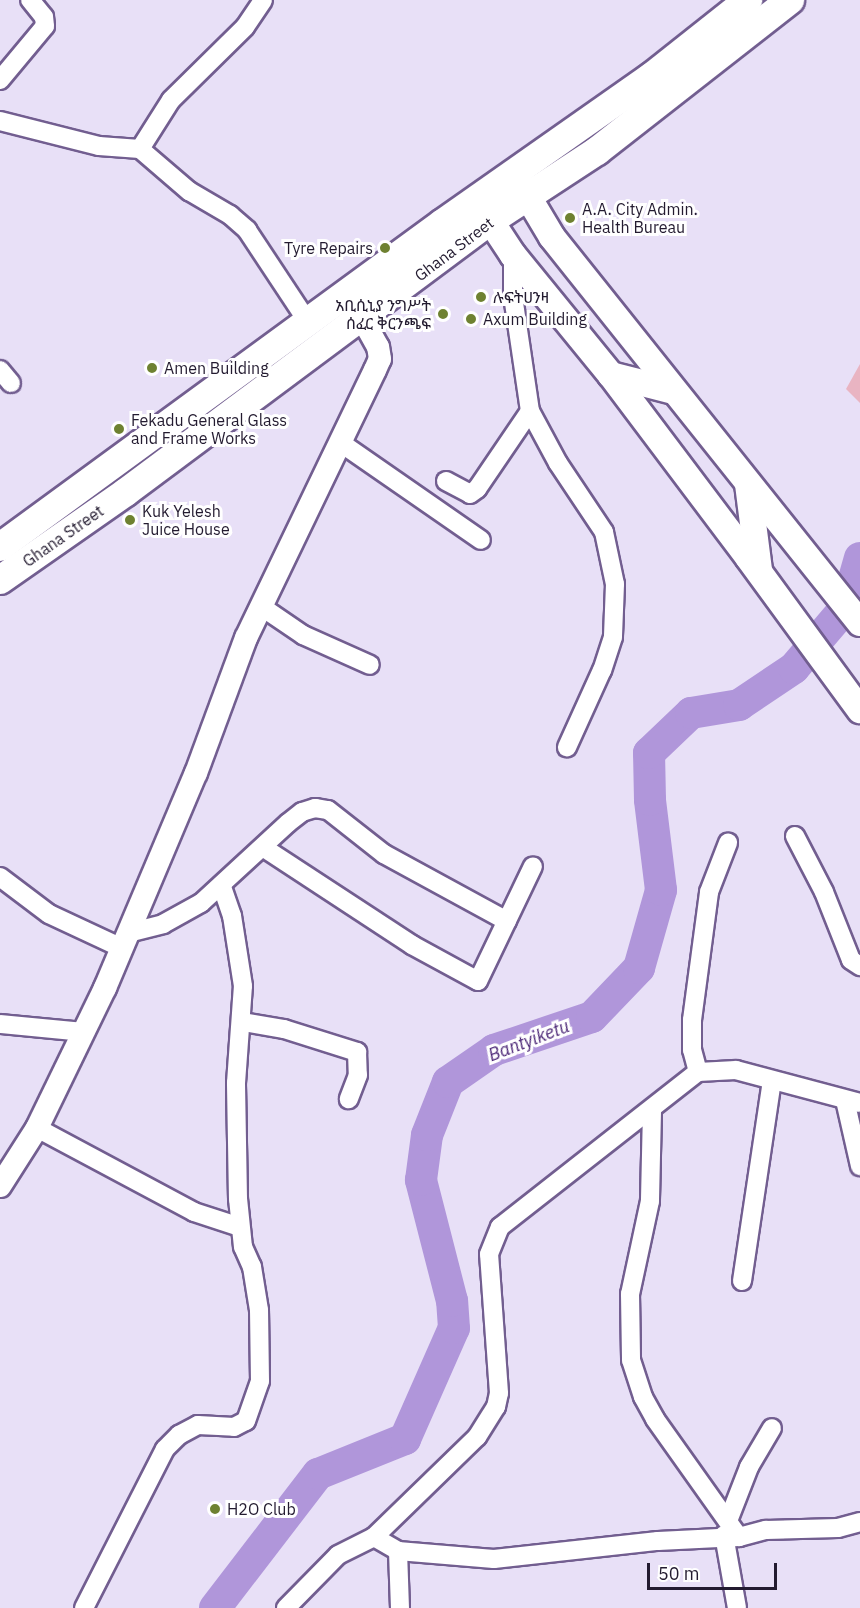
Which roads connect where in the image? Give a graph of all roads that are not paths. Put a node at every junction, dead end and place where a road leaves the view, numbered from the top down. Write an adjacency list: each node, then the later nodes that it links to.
1 (30, 0): 5 (street)
2 (263, 0): 8 (street)
3 (748, 0): 7 (main road, Ghana Street)
4 (790, 0): 9 (main road, Ghana Street)
5 (0, 80)
6 (0, 121): 8 (street)
7 (579, 126): 9 (main road); 10 (main road, Ghana Street)
8 (140, 149): 14 (street)
9 (597, 151): 10 (main road, Ghana Street)
10 (520, 185): 11 (main road, Ghana Street); 16 (main road)
11 (483, 211): 12 (main road); 13 (main road, Ghana Street); 14 (main road, Ghana Street)
12 (513, 255): 15 (main road); 17 (street)
13 (362, 318): 18 (street); 24 (main road, Ghana Street)
14 (308, 322): 22 (main road, Ghana Street)
15 (611, 375): 16 (main road); 23 (main road)
16 (674, 391): 20 (main road)
17 (530, 411): 19 (street); 29 (street)
18 (341, 443): 21 (street); 25 (street)
19 (446, 481)
20 (748, 484): 23 (main road); 26 (main road)
21 (481, 540)
22 (0, 547)
23 (759, 572): 28 (main road)
24 (0, 579)
25 (262, 607): 27 (street); 37 (street)
26 (860, 623)
27 (370, 665)
28 (860, 710)
29 (567, 747)
30 (795, 836): 38 (street)
31 (728, 843): 42 (street)
32 (264, 848): 35 (street); 36 (street); 36 (street)
33 (533, 866): 36 (street)
34 (0, 876): 37 (street)
35 (222, 887): 37 (street); 39 (street)
36 (507, 921)
37 (125, 941): 41 (street)
38 (860, 966)
39 (243, 1022): 44 (street); 50 (street)
40 (0, 1024): 41 (street)
41 (83, 1032): 47 (street)
42 (698, 1072): 43 (street); 46 (street)
43 (772, 1080): 45 (street); 51 (street)
44 (349, 1099)
45 (852, 1102): 48 (street)
46 (652, 1111): 54 (street); 55 (street)
47 (37, 1128): 49 (street); 50 (street)
48 (860, 1166)
49 (0, 1186)
50 (240, 1227): 57 (street)
51 (742, 1281)
52 (772, 1428): 54 (street)
53 (860, 1522): 54 (street)
54 (730, 1531): 56 (street); 60 (street)
55 (374, 1537): 56 (street); 58 (street)
56 (398, 1551): 59 (street)
57 (84, 1608)
58 (286, 1608)
59 (400, 1608)
60 (737, 1608)

